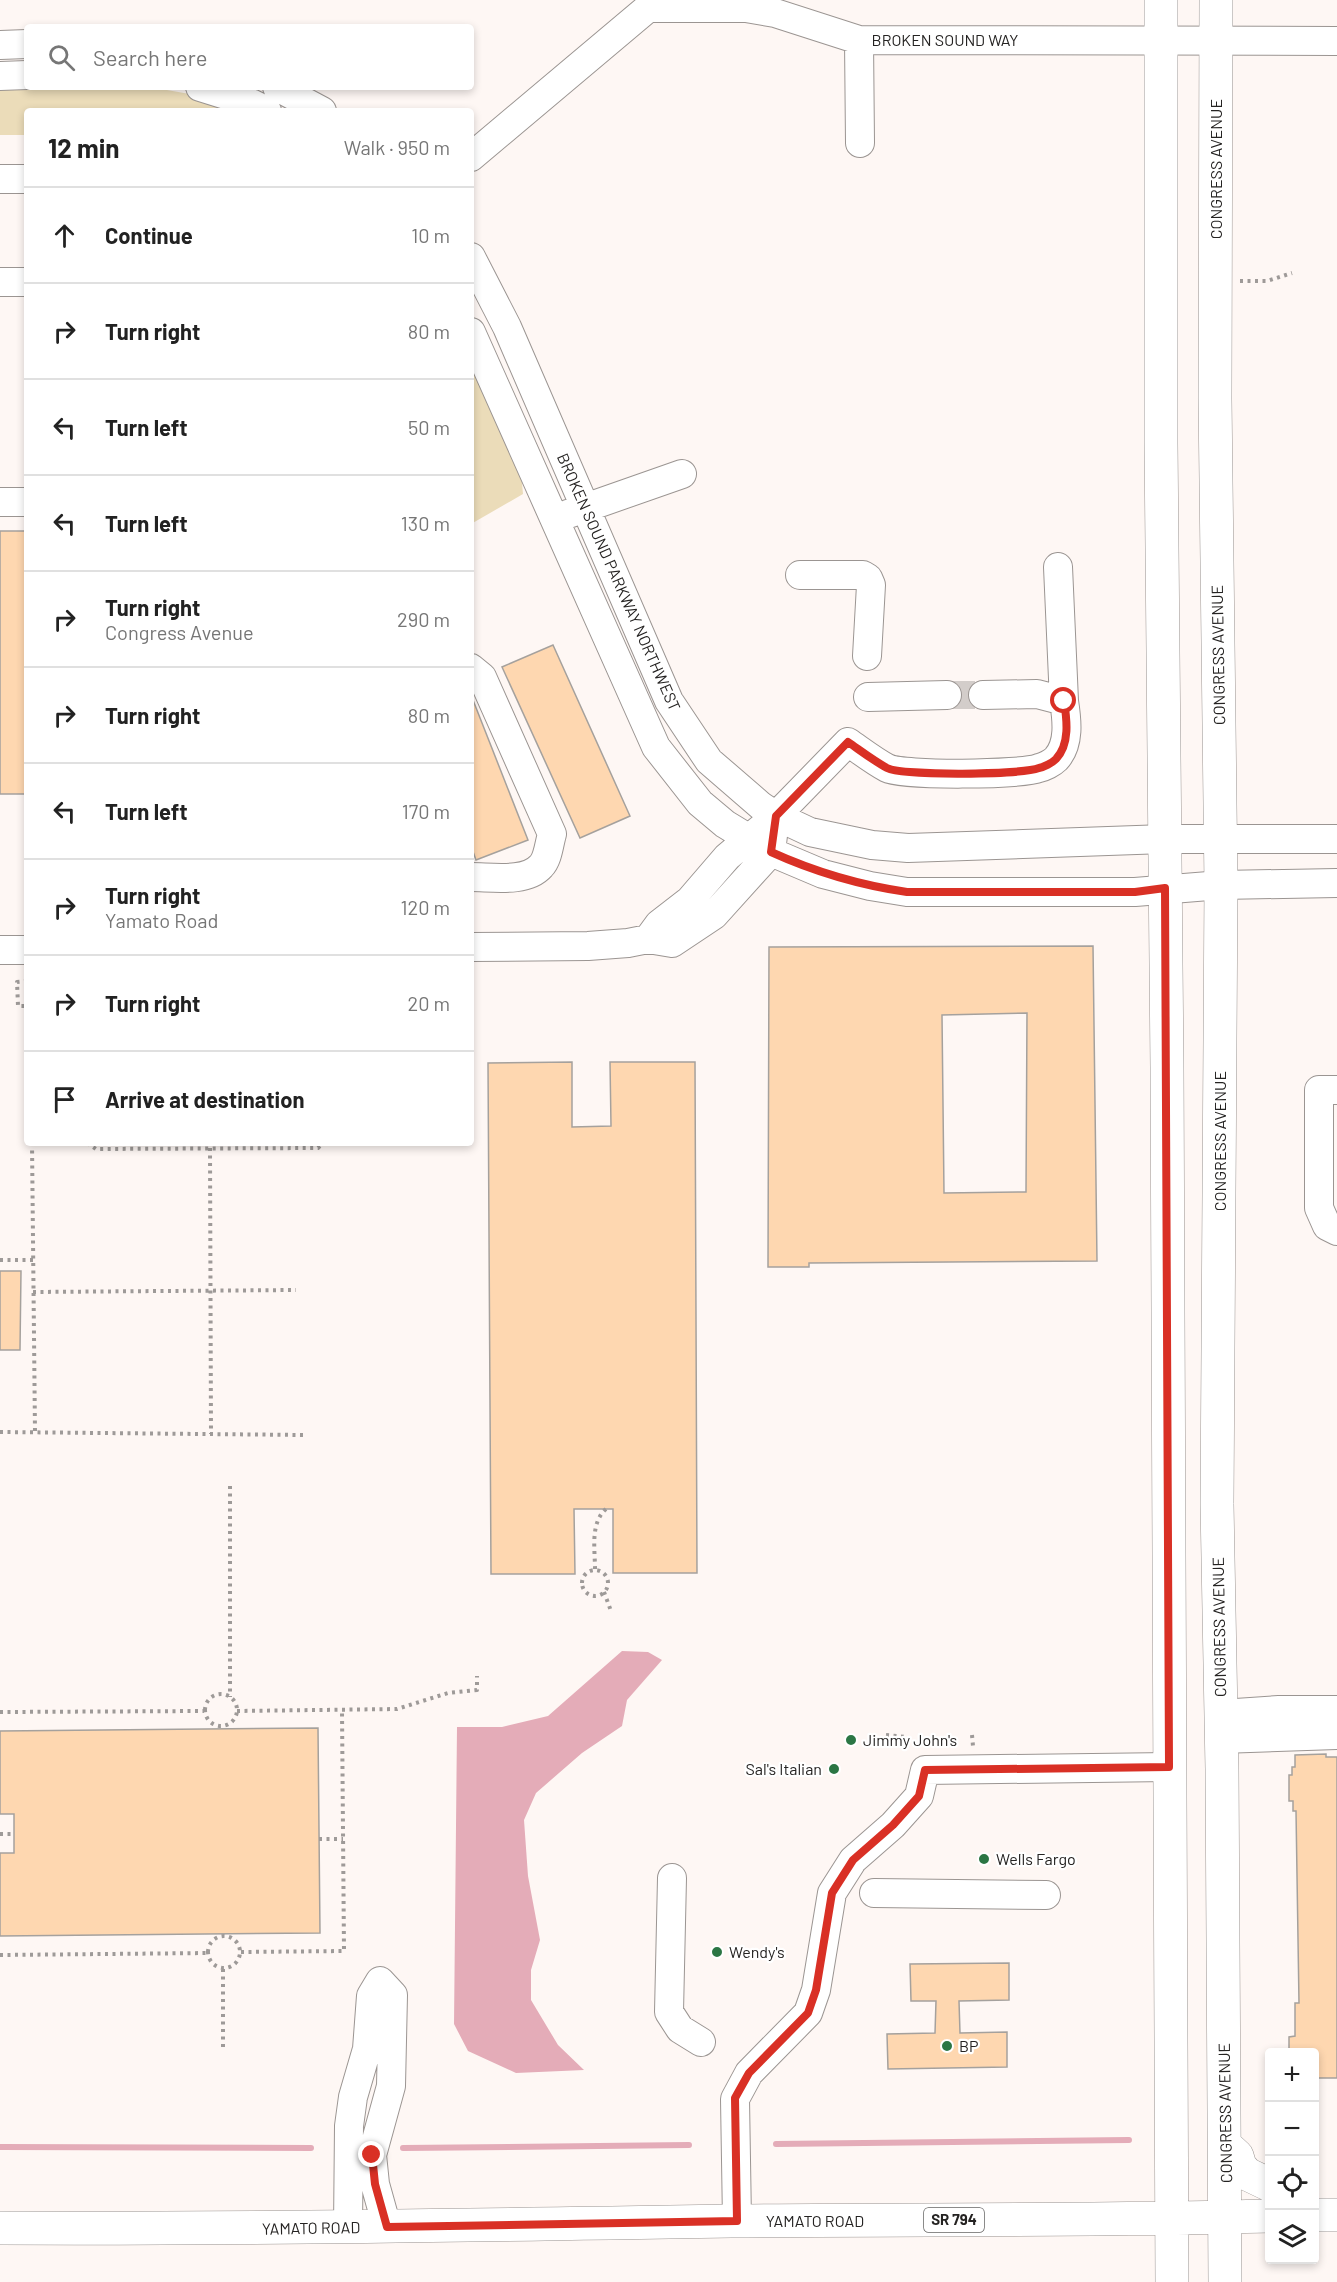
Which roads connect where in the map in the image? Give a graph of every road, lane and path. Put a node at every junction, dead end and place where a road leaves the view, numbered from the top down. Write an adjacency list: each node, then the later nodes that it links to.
1 (1161, 0): 5 (main road, CONGRESS AVENUE)
2 (1216, 0): 5 (main road, CONGRESS AVENUE)
3 (648, 4): 4 (street, BROKEN SOUND WAY); 16 (street, BROKEN SOUND WAY)
4 (859, 40): 5 (street, BROKEN SOUND WAY); 15 (street)
5 (1189, 41): 6 (street, BROKEN SOUND WAY); 40 (main road, CONGRESS AVENUE); 41 (main road, CONGRESS AVENUE)
6 (1337, 41)
7 (24, 44): 8 (street)
8 (0, 45)
9 (24, 75): 10 (street)
10 (0, 76)
11 (210, 90): 13 (street)
12 (283, 90): 14 (street)
13 (261, 108)
14 (316, 108)
15 (860, 143)
16 (474, 154)
17 (0, 179): 18 (street)
18 (24, 179)
19 (474, 263): 28 (street, BROKEN SOUND PARKWAY NORTHWEST)
20 (1292, 273): 21 (path)
21 (1235, 281)
22 (0, 282): 23 (street)
23 (24, 282)
24 (474, 339): 29 (street, BROKEN SOUND PARKWAY NORTHWEST)
25 (682, 474): 28 (street)
26 (0, 502): 27 (street)
27 (24, 502)
28 (584, 508): 29 (street); 38 (street, BROKEN SOUND PARKWAY NORTHWEST)
29 (555, 520): 42 (street, BROKEN SOUND PARKWAY NORTHWEST)
30 (1058, 567): 37 (street)
31 (800, 575): 32 (street)
32 (867, 656)
33 (474, 670): 43 (street)
34 (947, 695): 36 (street)
35 (983, 695): 37 (street)
36 (868, 697)
37 (1064, 701): 38 (street)
38 (776, 816): 40 (street, BROKEN SOUND PARKWAY NORTHWEST); 42 (street)
39 (1337, 838): 41 (street, BROKEN SOUND PARKWAY NORTHWEST)
40 (1165, 839): 41 (street, BROKEN SOUND PARKWAY NORTHWEST); 46 (main road, CONGRESS AVENUE)
41 (1220, 839): 45 (main road, CONGRESS AVENUE)
42 (760, 844): 46 (street, BROKEN SOUND PARKWAY NORTHWEST); 47 (street)
43 (474, 877)
44 (1337, 883): 45 (street, BROKEN SOUND PARKWAY NORTHWEST)
45 (1221, 885): 46 (street, BROKEN SOUND PARKWAY NORTHWEST); 79 (main road, CONGRESS AVENUE)
46 (1165, 888): 83 (main road, CONGRESS AVENUE)
47 (474, 946)
48 (0, 950): 49 (street)
49 (24, 950)
50 (24, 981): 51 (path)
51 (24, 1006)
52 (1328, 1090): 57 (street)
53 (32, 1146): 59 (path)
54 (92, 1146): 56 (path)
55 (320, 1146): 56 (path)
56 (210, 1148): 60 (path)
57 (1337, 1231)
58 (0, 1260): 59 (path)
59 (33, 1260): 62 (path)
60 (210, 1290): 61 (path); 62 (path); 65 (path)
61 (296, 1290)
62 (33, 1292): 64 (path)
63 (0, 1432): 64 (path)
64 (35, 1432): 65 (path)
65 (211, 1434): 66 (path)
66 (304, 1435)
67 (230, 1486): 73 (path)
68 (606, 1509): 69 (path)
69 (595, 1569): 70 (path); 70 (path)
70 (604, 1592): 71 (path)
71 (611, 1611)
72 (477, 1676): 75 (path)
73 (231, 1697): 74 (path); 77 (path)
74 (237, 1710): 75 (path); 77 (path)
75 (342, 1710): 87 (path)
76 (1337, 1710): 79 (street)
77 (204, 1711): 78 (path)
78 (0, 1712)
79 (1221, 1726): 81 (street); 97 (main road, CONGRESS AVENUE)
80 (886, 1735): 82 (path)
81 (1337, 1735)
82 (906, 1737)
83 (1169, 1767): 101 (main road, CONGRESS AVENUE); 102 (street)
84 (0, 1834): 85 (path)
85 (14, 1834)
86 (319, 1839): 87 (path)
87 (343, 1839): 91 (path)
88 (672, 1878): 95 (street)
89 (874, 1893): 90 (street)
90 (1046, 1895)
91 (241, 1952): 92 (path); 94 (path)
92 (208, 1953): 93 (path); 94 (path)
93 (0, 1955)
94 (223, 1969): 96 (path)
95 (701, 2042)
96 (223, 2047)
97 (1225, 2145): 98 (main road); 100 (main road, CONGRESS AVENUE)
98 (1265, 2183)
99 (1265, 2216): 100 (main road, YAMATO ROAD / SR 794)
100 (1226, 2217): 101 (main road, YAMATO ROAD / SR 794); 107 (main road, CONGRESS AVENUE)
101 (1171, 2219): 102 (main road, YAMATO ROAD / SR 794); 106 (main road, CONGRESS AVENUE)
102 (737, 2221): 103 (main road, YAMATO ROAD / SR 794)
103 (387, 2227): 105 (main road, YAMATO ROAD / SR 794); 105 (street)
104 (0, 2228): 105 (main road, YAMATO ROAD / SR 794)
105 (348, 2228)
106 (1172, 2282)
107 (1225, 2282)

